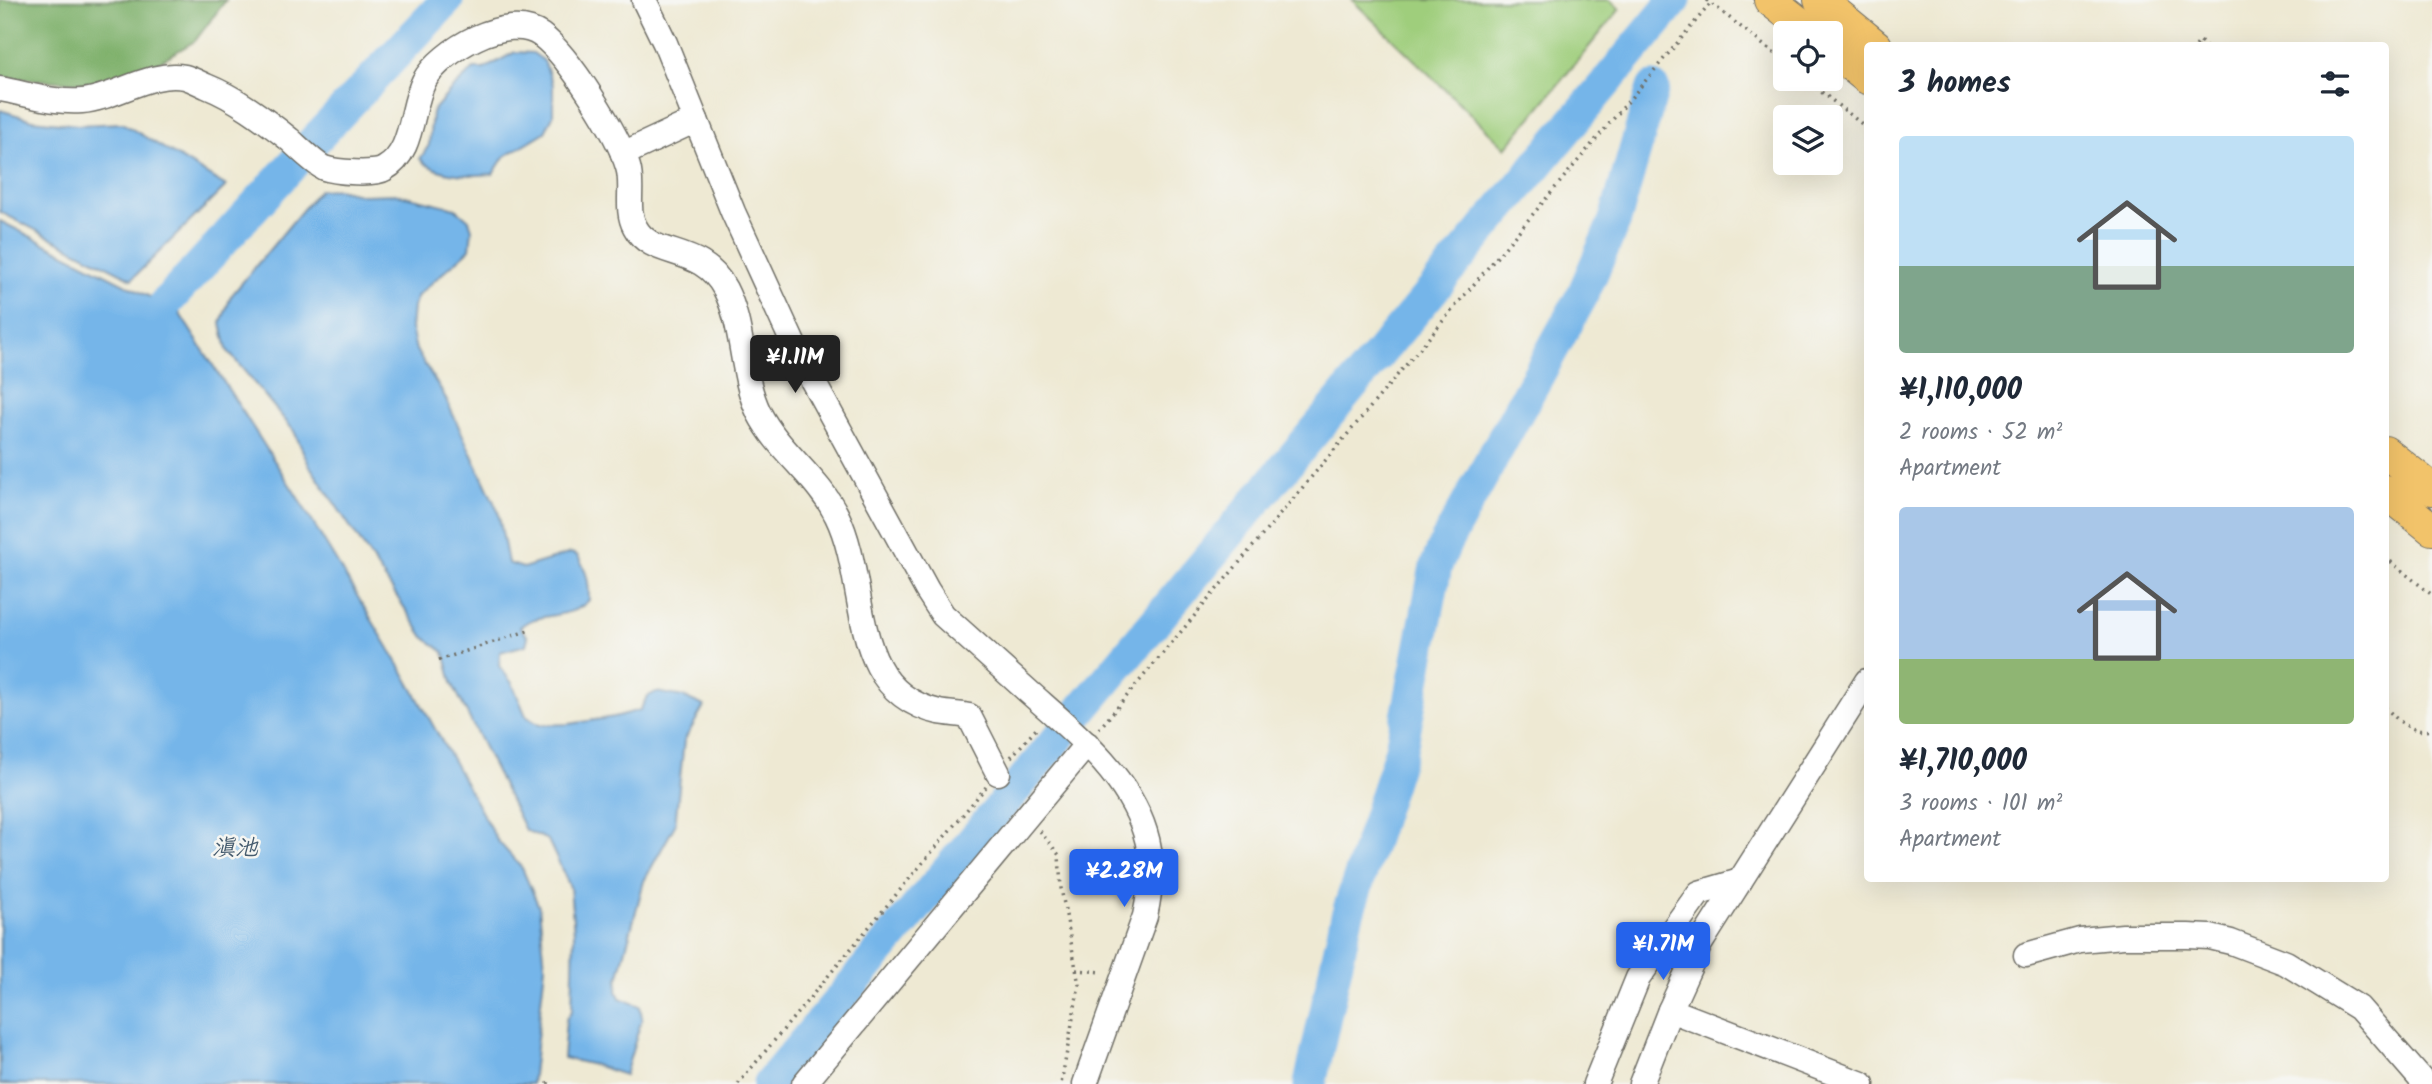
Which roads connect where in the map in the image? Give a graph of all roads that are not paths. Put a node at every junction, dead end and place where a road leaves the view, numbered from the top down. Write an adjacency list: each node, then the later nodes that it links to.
1 (644, 0): 9 (street)
2 (1770, 0): 4 (main road)
3 (1820, 0): 5 (main road)
4 (1797, 21)
5 (1872, 42)
6 (1843, 59): 7 (main road)
7 (1864, 76)
8 (0, 89): 10 (street)
9 (696, 120): 10 (street); 16 (street)
10 (623, 154): 17 (street)
11 (2389, 455): 12 (main road)
12 (2432, 489)
13 (2389, 494): 14 (main road)
14 (2432, 529)
15 (1864, 686): 18 (street)
16 (1082, 740): 21 (street); 22 (street)
17 (998, 773)
18 (1740, 881): 20 (street); 23 (street)
19 (2026, 955): 26 (street)
20 (1670, 1010): 24 (street); 25 (street)
21 (804, 1084)
22 (1085, 1084)
23 (1595, 1084)
24 (1641, 1084)
25 (1862, 1084)
26 (2425, 1084)

